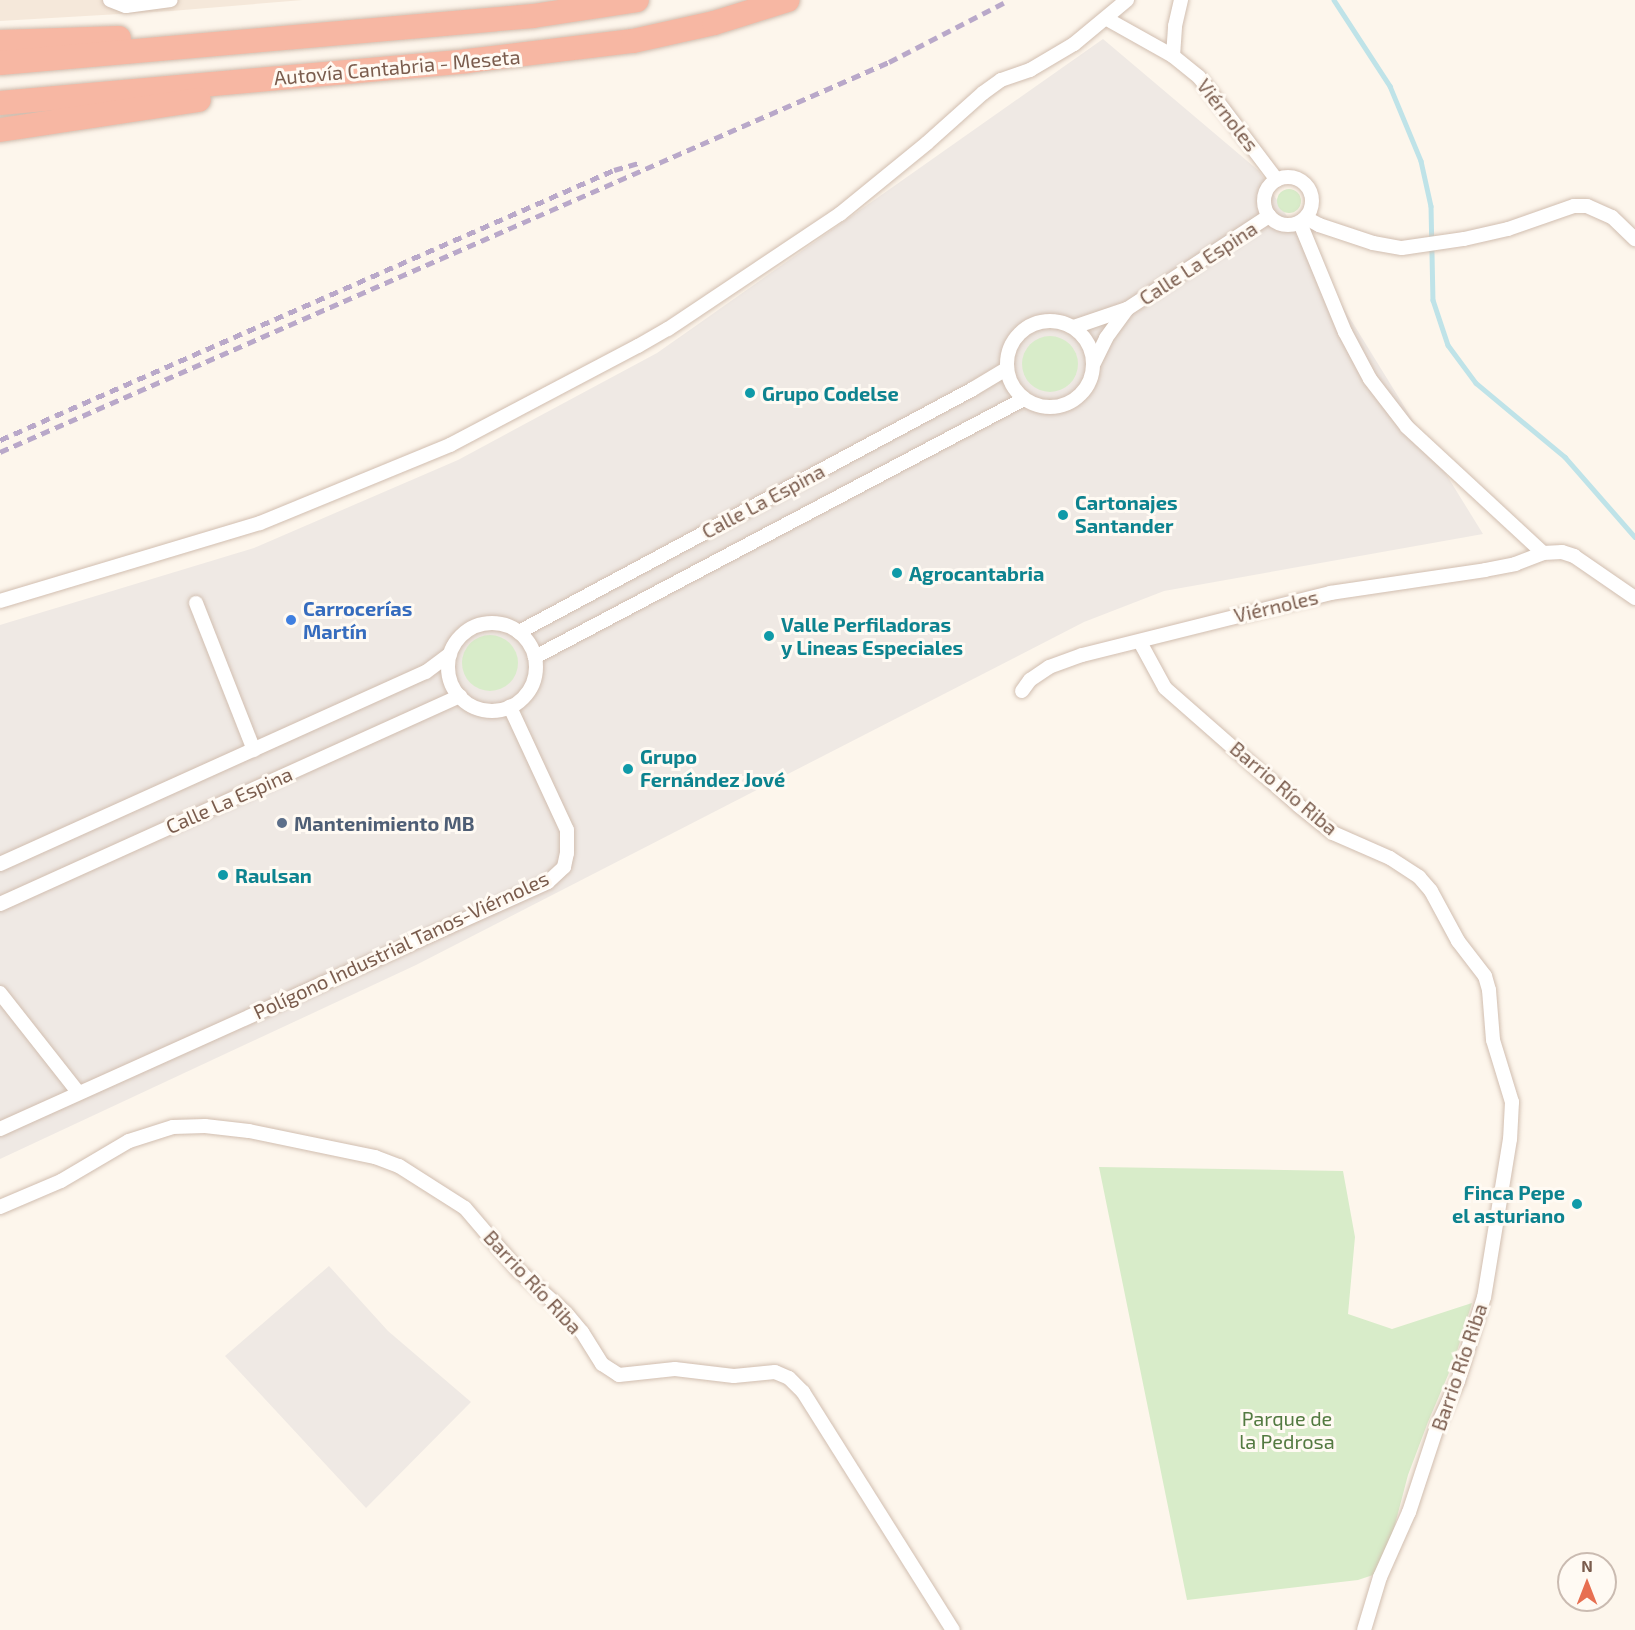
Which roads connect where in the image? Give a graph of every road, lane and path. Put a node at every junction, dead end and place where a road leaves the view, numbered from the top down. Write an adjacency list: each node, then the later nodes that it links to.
1 (110, 0): 2 (street)
2 (171, 0)
3 (637, 0): 8 (highway, Autovía Cantabria - Meseta)
4 (788, 0): 9 (highway, Autovía Cantabria - Meseta)
5 (1127, 0): 7 (street)
6 (1181, 0): 11 (street)
7 (1107, 19): 11 (street, Viérnoles); 26 (street)
8 (418, 26): 10 (highway); 12 (highway, Autovía Cantabria - Meseta)
9 (633, 41): 13 (highway, Autovía Cantabria - Meseta); 14 (highway)
10 (0, 42)
11 (1173, 56): 15 (street, Viérnoles)
12 (0, 63)
13 (0, 103)
14 (0, 130)
15 (1277, 180): 16 (street); 17 (street)
16 (1269, 216): 17 (street); 19 (street, Calle La Espina)
17 (1303, 220): 18 (street); 24 (street)
18 (1635, 239)
19 (1127, 309): 20 (street, Calle La Espina); 21 (street, Calle La Espina)
20 (1074, 327): 21 (street); 22 (street)
21 (1094, 363): 23 (street, Calle La Espina)
22 (1006, 369): 23 (street); 28 (street, Calle La Espina)
23 (1024, 399): 31 (street, Calle La Espina)
24 (1543, 553): 25 (street, Viérnoles); 29 (street, Viérnoles)
25 (1635, 598)
26 (0, 601)
27 (196, 603): 35 (street)
28 (519, 632): 30 (street, Calle La Espina); 31 (street)
29 (1140, 642): 32 (street, Viérnoles); 43 (street, Barrio Río Riba)
30 (450, 654): 33 (street); 35 (street, Calle La Espina)
31 (535, 657): 34 (street)
32 (1022, 691)
33 (459, 696): 34 (street); 37 (street, Calle La Espina)
34 (510, 707): 39 (street, Polígono Industrial Tanos-Viérnoles)
35 (254, 750): 36 (street, Calle La Espina)
36 (0, 864)
37 (0, 904)
38 (0, 993): 39 (street)
39 (78, 1092): 40 (street, Polígono Industrial Tanos-Viérnoles)
40 (0, 1129)
41 (0, 1207): 42 (street, Barrio Río Riba)
42 (953, 1630)
43 (1364, 1630)

